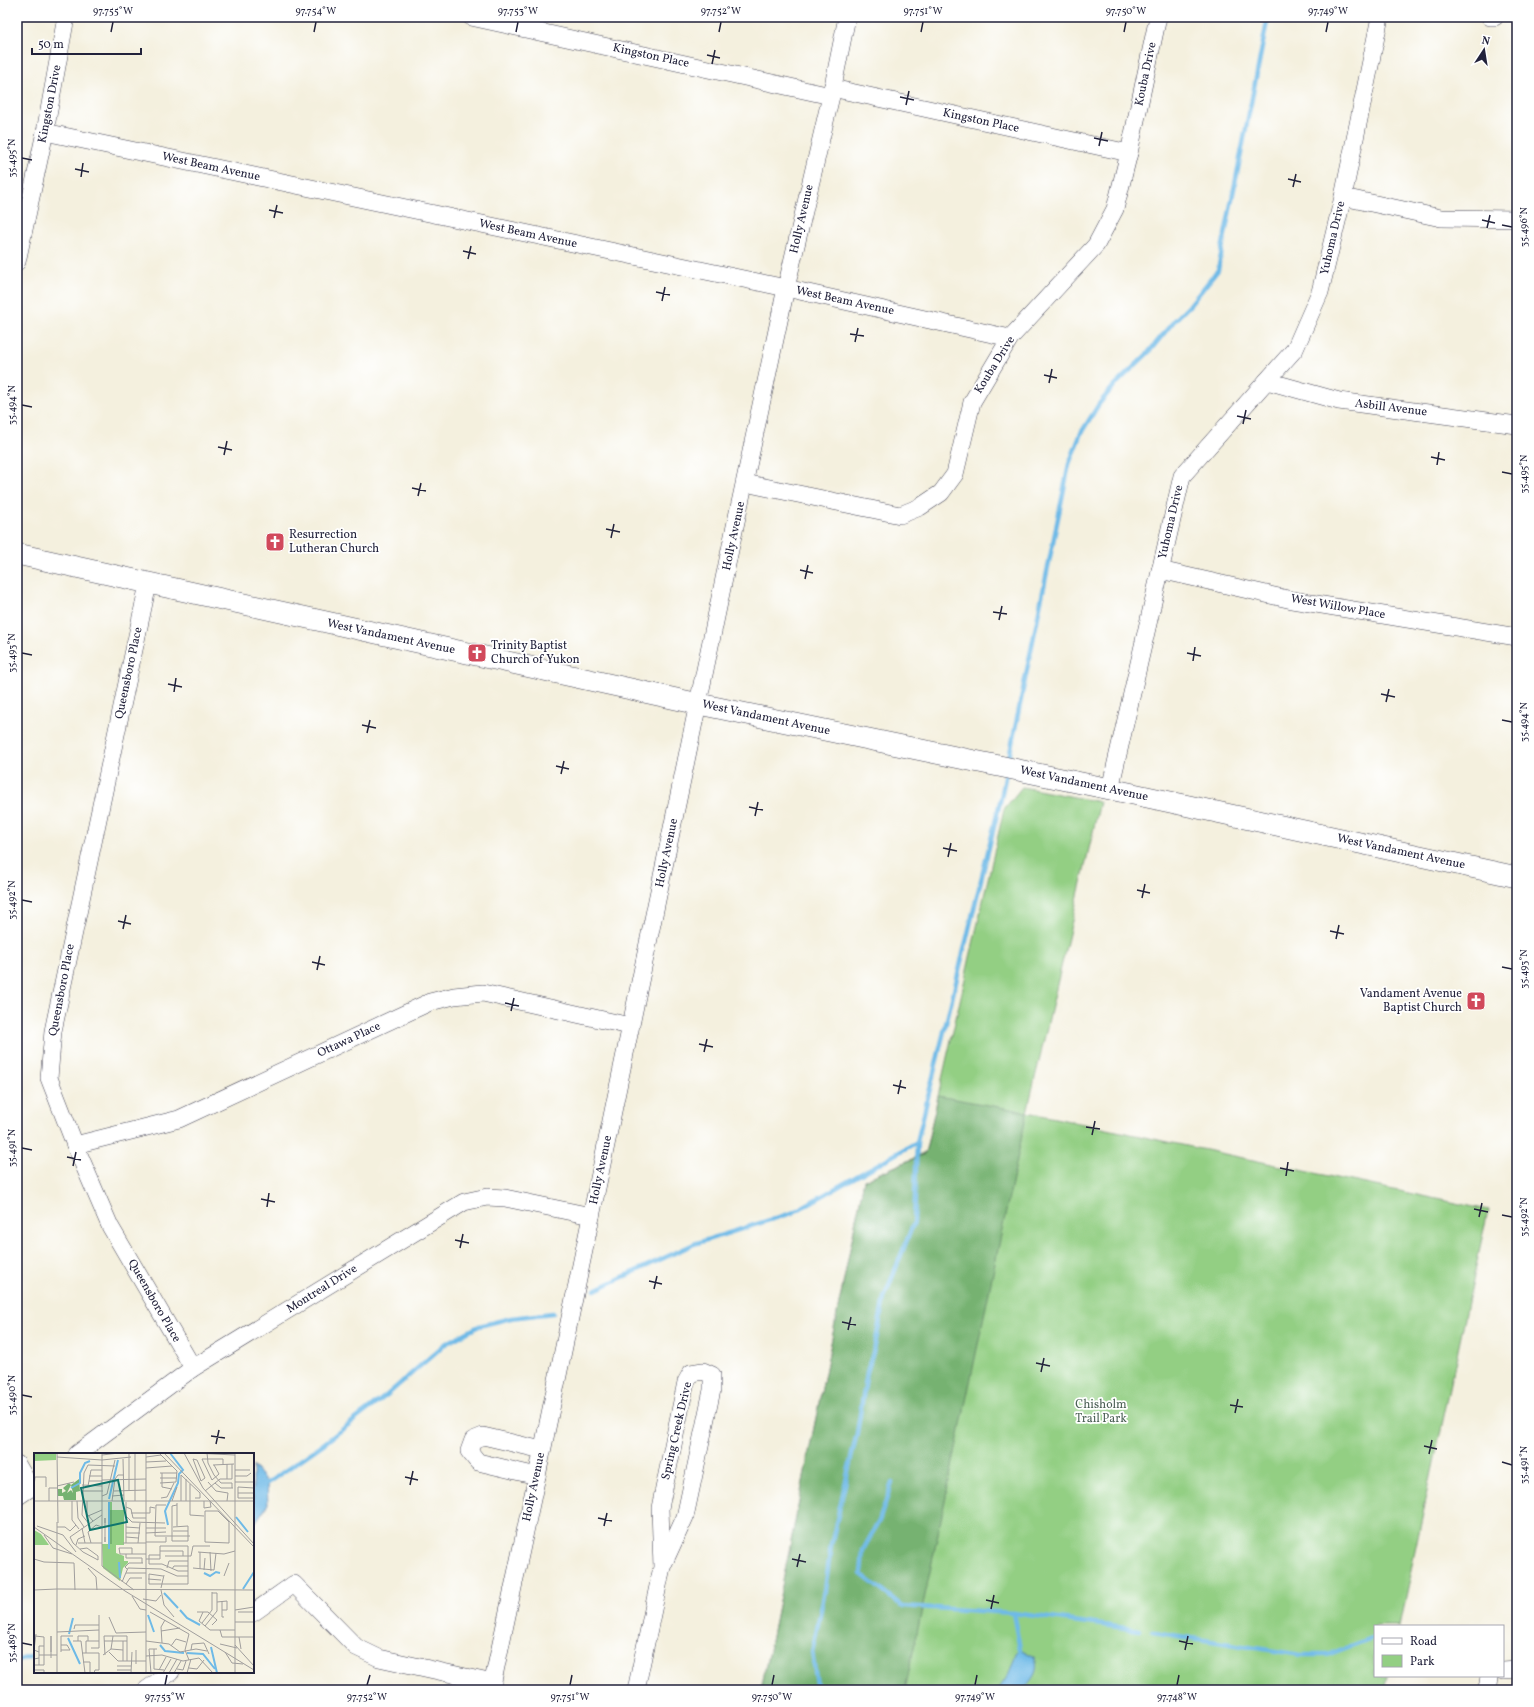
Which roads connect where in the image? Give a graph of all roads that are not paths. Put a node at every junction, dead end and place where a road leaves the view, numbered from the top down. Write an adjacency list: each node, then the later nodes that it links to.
1 (66, 17): 9 (street, Kingston Drive)
2 (471, 17): 8 (street, Kingston Place)
3 (847, 17): 8 (street, Holly Avenue)
4 (1158, 17): 10 (street, Kouba Drive)
5 (1380, 17): 11 (street, Yuhoma Drive)
6 (1490, 17): 7 (street)
7 (1495, 17)
8 (831, 92): 10 (street, Kingston Place); 14 (street, Holly Avenue)
9 (45, 132): 13 (street, Kingston Drive); 14 (street, West Beam Avenue)
10 (1129, 153): 15 (street, Kouba Drive)
11 (1343, 197): 12 (street); 16 (street, Yuhoma Drive)
12 (1517, 219)
13 (17, 262)
14 (786, 288): 15 (street, West Beam Avenue); 18 (street, Holly Avenue)
15 (1010, 338): 18 (street, Kouba Drive)
16 (1267, 381): 17 (street, Asbill Avenue); 20 (street, Yuhoma Drive)
17 (1517, 425)
18 (745, 483): 23 (street, Holly Avenue)
19 (17, 554): 21 (street, West Vandament Avenue)
20 (1160, 570): 22 (street, West Willow Place); 24 (street, Yuhoma Drive)
21 (148, 584): 23 (street, West Vandament Avenue); 27 (street, Queensboro Place)
22 (1517, 637)
23 (699, 704): 24 (street, West Vandament Avenue); 26 (street, Holly Avenue)
24 (1110, 789): 25 (street, West Vandament Avenue)
25 (1517, 877)
26 (630, 1026): 27 (street, Ottawa Place); 28 (street, Holly Avenue)
27 (75, 1145): 29 (street, Queensboro Place)
28 (591, 1216): 29 (street, Montreal Drive); 30 (street, Holly Avenue)
29 (193, 1368): 31 (street, Montreal Drive)
30 (542, 1450): 33 (street, Holly Avenue); 33 (street)
31 (78, 1453)
32 (17, 1464): 34 (street)
33 (537, 1476): 41 (street, Holly Avenue)
34 (28, 1490)
35 (662, 1567): 35 (street, Spring Creek Drive); 43 (street, Spring Creek Drive)
36 (254, 1612): 41 (street)
37 (1517, 1669): 38 (street)
38 (1504, 1670)
39 (170, 1673): 42 (street)
40 (1489, 1677): 44 (street)
41 (492, 1686)
42 (146, 1690)
43 (636, 1690)
44 (1487, 1690)

